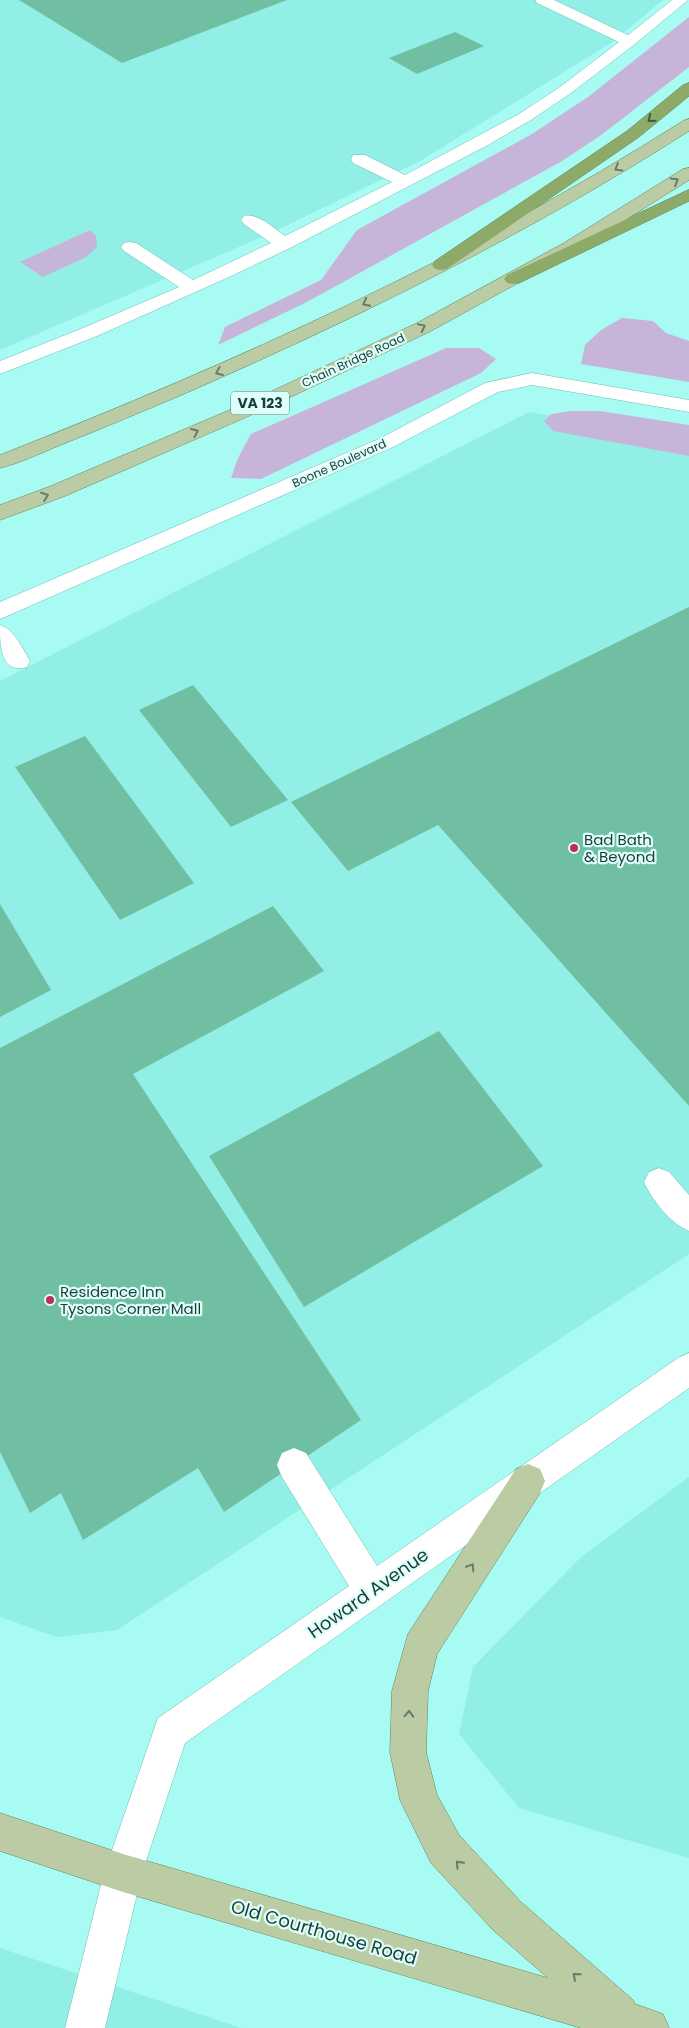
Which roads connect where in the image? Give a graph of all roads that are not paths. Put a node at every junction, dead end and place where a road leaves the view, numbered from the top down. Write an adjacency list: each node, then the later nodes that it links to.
1 (542, 0): 3 (street)
2 (681, 0): 3 (street)
3 (630, 41): 8 (street)
4 (689, 88): 13 (highway, one-way to 13)
5 (689, 124): 13 (main road, one-way to 13)
6 (359, 159): 8 (street)
7 (689, 173): 14 (main road, Chain Bridge Road / VA 123, one-way to 7)
8 (405, 182): 11 (street)
9 (689, 195): 14 (highway)
10 (250, 220): 11 (street)
11 (284, 244): 15 (street)
12 (130, 247): 15 (street)
13 (441, 265): 18 (main road, one-way to 18)
14 (514, 279): 19 (main road, Chain Bridge Road / VA 123, one-way to 14)
15 (191, 287): 16 (street)
16 (0, 368)
17 (689, 406): 20 (street, Boone Boulevard)
18 (0, 462)
19 (0, 513)
20 (0, 611)
21 (0, 633): 22 (street)
22 (19, 661)
23 (659, 1182): 24 (street)
24 (689, 1217)
25 (689, 1369): 27 (street, Howard Avenue)
26 (294, 1465): 28 (street)
27 (528, 1481): 28 (street, Howard Avenue); 31 (main road, one-way to 27)
28 (372, 1591): 30 (street, Howard Avenue)
29 (0, 1832): 30 (main road, Old Courthouse Road)
30 (123, 1873): 31 (main road, Old Courthouse Road); 32 (street, Howard Avenue)
31 (637, 2024)
32 (85, 2028)

